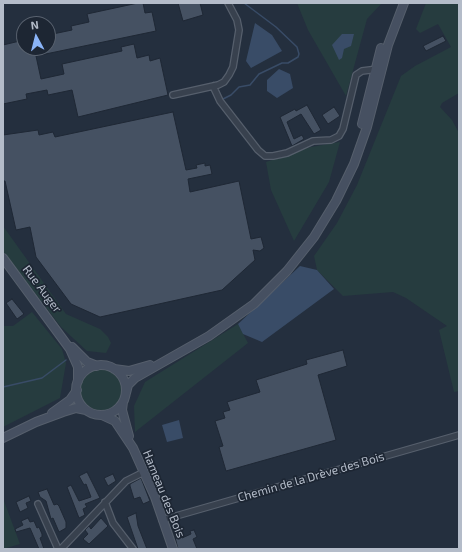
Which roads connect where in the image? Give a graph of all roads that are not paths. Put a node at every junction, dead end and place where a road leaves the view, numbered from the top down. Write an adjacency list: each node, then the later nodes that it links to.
1 (228, 3): 5 (street)
2 (398, 3): 4 (main road)
3 (404, 3): 4 (main road)
4 (378, 69): 5 (street); 9 (main road)
5 (213, 86): 6 (street)
6 (173, 95)
7 (3, 258): 8 (main road, Rue Auger)
8 (61, 334): 10 (main road, Rue Auger); 12 (main road, Rue Auger)
9 (174, 354): 11 (main road); 13 (main road)
10 (99, 366): 11 (main road); 12 (main road)
11 (114, 369): 13 (main road)
12 (77, 386): 15 (main road); 17 (main road)
13 (126, 392): 14 (main road)
14 (124, 402): 16 (main road); 20 (main road, Hameau des Bois)
15 (86, 410): 16 (main road); 17 (main road)
16 (102, 415): 20 (main road, Hameau des Bois)
17 (36, 422): 19 (main road)
18 (459, 434): 24 (street, Chemin de la Drève des Bois)
19 (3, 438)
20 (133, 448): 21 (main road, Hameau des Bois)
21 (144, 472): 22 (street); 24 (main road, Hameau des Bois)
22 (105, 502): 26 (street); 27 (street)
23 (38, 504): 25 (street)
24 (162, 520): 28 (main road, Hameau des Bois)
25 (58, 549)
26 (61, 549)
27 (133, 549)
28 (173, 549)

